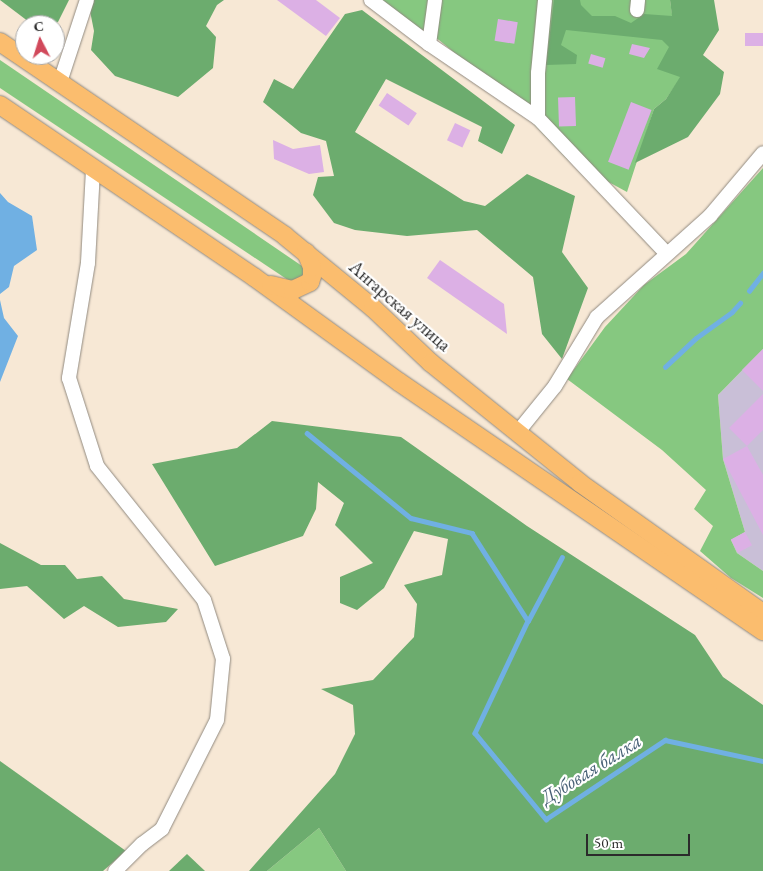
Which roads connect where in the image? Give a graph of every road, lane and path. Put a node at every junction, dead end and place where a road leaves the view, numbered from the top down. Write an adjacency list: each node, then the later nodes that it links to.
1 (87, 0): 7 (street)
2 (371, 0): 6 (street)
3 (435, 0): 6 (street)
4 (546, 0): 9 (street)
5 (0, 42): 7 (main road, Ангарская улица)
6 (429, 44): 9 (street)
7 (60, 82): 12 (main road, Ангарская улица)
8 (0, 105): 11 (main road)
9 (538, 118): 13 (street)
10 (763, 153): 13 (street)
11 (93, 170): 14 (main road); 18 (street)
12 (306, 252): 14 (main road); 15 (main road, Ангарская улица)
13 (667, 254): 15 (street)
14 (254, 277): 17 (main road)
15 (517, 433): 16 (main road, Ангарская улица)
16 (763, 613)
17 (763, 631)
18 (116, 871)

